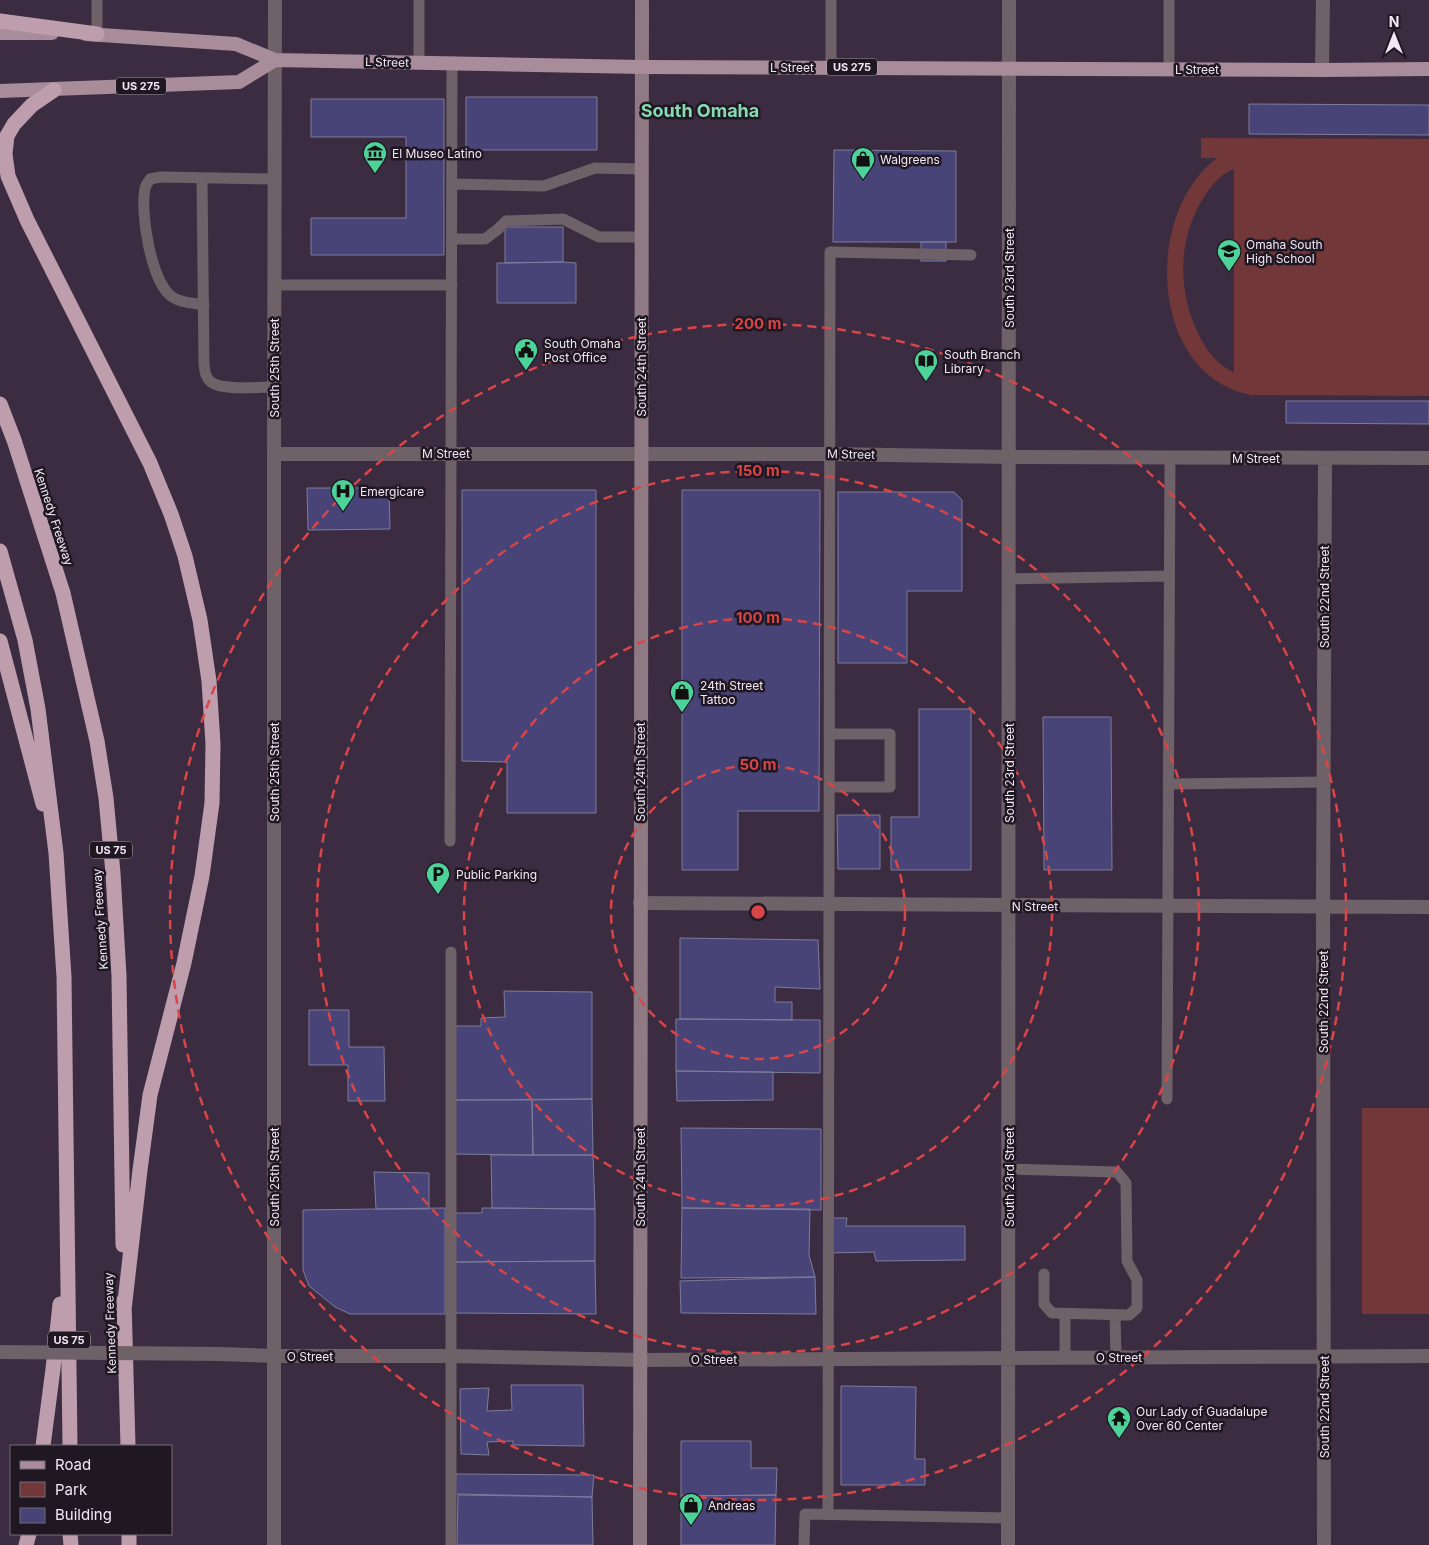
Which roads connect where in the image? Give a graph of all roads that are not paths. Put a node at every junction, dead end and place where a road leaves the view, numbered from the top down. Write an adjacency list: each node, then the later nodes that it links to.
1 (97, 0): 11 (lane)
2 (275, 0): 12 (street, South 25th Street)
3 (419, 0): 13 (lane)
4 (642, 0): 15 (main road, South 24th Street)
5 (831, 0): 16 (lane)
6 (1009, 0): 17 (street, South 23rd Street)
7 (1169, 0): 18 (lane)
8 (1323, 0): 20 (street)
9 (0, 20): 11 (highway)
10 (0, 33): 11 (main road, L Street / US 275)
11 (97, 34): 12 (main road, L Street / US 275)
12 (275, 60): 13 (main road, L Street / US 275); 21 (main road, US 275); 27 (street, South 25th Street)
13 (419, 63): 14 (main road, L Street / US 275)
14 (452, 63): 15 (main road, L Street / US 275); 28 (lane)
15 (642, 67): 16 (main road, L Street / US 275); 24 (main road, South 24th Street)
16 (832, 67): 17 (main road, L Street / US 275)
17 (1009, 68): 18 (main road, L Street / US 275); 41 (street, South 23rd Street)
18 (1169, 69): 20 (main road, L Street / US 275)
19 (1429, 69): 20 (main road, L Street / US 275)
20 (1322, 70)
21 (54, 90): 22 (main road, US 275); 25 (highway)
22 (0, 91)
23 (0, 157): 25 (highway)
24 (642, 169): 28 (lane); 29 (main road, South 24th Street)
25 (8, 176): 66 (highway)
26 (202, 178): 27 (lane); 34 (lane); 34 (lane)
27 (275, 179): 32 (street, South 25th Street)
28 (452, 184): 30 (lane)
29 (642, 237): 30 (lane); 38 (main road, South 24th Street)
30 (452, 239): 33 (lane)
31 (971, 254): 40 (lane)
32 (274, 285): 33 (lane); 35 (street, South 25th Street)
33 (452, 285): 37 (lane)
34 (204, 305): 35 (lane)
35 (274, 387): 39 (street, South 25th Street)
36 (0, 404): 66 (highway, Kennedy Freeway / US 75)
37 (452, 453): 38 (street, M Street); 39 (street, M Street); 53 (lane)
38 (641, 453): 40 (street, M Street); 55 (main road, South 24th Street)
39 (274, 454): 70 (street, South 25th Street)
40 (829, 454): 41 (street, M Street); 49 (lane)
41 (1009, 457): 42 (street, M Street); 47 (street, South 23rd Street)
42 (1170, 458): 43 (street, M Street); 46 (lane)
43 (1325, 458): 44 (street, M Street); 50 (street, South 22nd Street)
44 (1429, 458)
45 (0, 551): 54 (highway, US 75)
46 (1169, 576): 47 (lane); 51 (lane)
47 (1009, 579): 57 (street, South 23rd Street)
48 (0, 641): 54 (highway)
49 (828, 734): 52 (lane); 52 (lane)
50 (1324, 782): 51 (lane); 59 (street, South 22nd Street)
51 (1168, 784): 58 (lane)
52 (828, 787): 56 (lane)
53 (450, 841)
54 (56, 853): 64 (highway, US 75)
55 (640, 903): 56 (street, N Street); 78 (main road, South 24th Street)
56 (828, 904): 57 (street, N Street); 74 (lane)
57 (1008, 906): 58 (street, N Street); 63 (street, South 23rd Street)
58 (1167, 906): 59 (street, N Street); 62 (lane)
59 (1323, 906): 60 (street, N Street); 73 (street, South 22nd Street)
60 (1429, 907)
61 (451, 952): 71 (lane)
62 (1167, 1099)
63 (1009, 1169): 68 (lane); 75 (street, South 23rd Street)
64 (67, 1233): 79 (highway); 80 (highway, US 75)
65 (1044, 1274): 67 (lane)
66 (124, 1310): 81 (highway, Kennedy Freeway / US 75)
67 (1065, 1314): 68 (lane); 76 (lane)
68 (1115, 1315): 77 (lane)
69 (0, 1352): 70 (street, O Street, bridge)
70 (274, 1356): 71 (street, O Street); 84 (street, South 25th Street)
71 (451, 1356): 78 (street, O Street); 85 (lane)
72 (1429, 1356): 73 (street, O Street)
73 (1324, 1357): 77 (street, O Street); 89 (street, South 22nd Street)
74 (828, 1358): 75 (street, O Street); 78 (street, O Street); 82 (lane)
75 (1009, 1358): 76 (street, O Street); 83 (street, South 23rd Street)
76 (1065, 1358): 77 (street, O Street)
77 (1116, 1358)
78 (640, 1360): 86 (main road, South 24th Street)
79 (43, 1445)
80 (70, 1445)
81 (128, 1445)
82 (828, 1514): 83 (lane); 87 (lane)
83 (1008, 1518): 88 (street, South 23rd Street)
84 (274, 1545)
85 (451, 1545)
86 (640, 1545)
87 (804, 1545)
88 (1008, 1545)
89 (1324, 1545)

